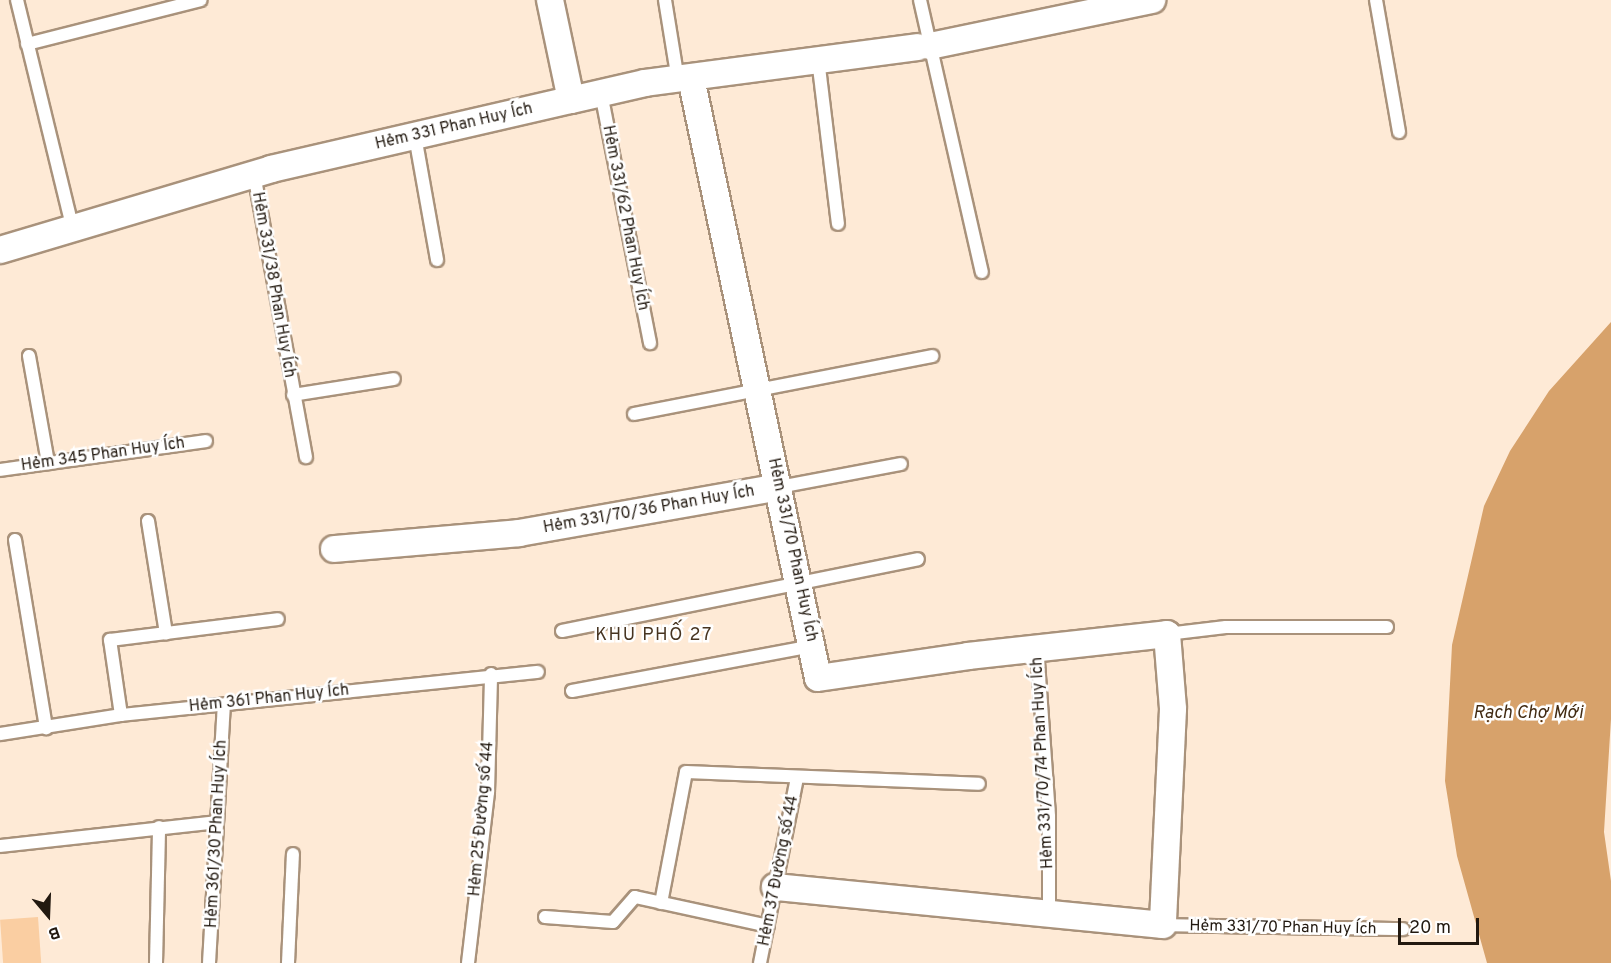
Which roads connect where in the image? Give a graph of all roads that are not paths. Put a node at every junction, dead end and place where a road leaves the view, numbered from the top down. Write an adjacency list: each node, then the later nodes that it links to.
1 (16, 0): 8 (lane)
2 (201, 0): 8 (lane)
3 (550, 0): 13 (street)
4 (665, 0): 11 (lane)
5 (920, 0): 9 (lane)
6 (1152, 0): 9 (street, Hẻm 331 Phan Huy Ích)
7 (1377, 0): 14 (lane)
8 (27, 44): 18 (lane)
9 (924, 47): 10 (street, Hẻm 331 Phan Huy Ích); 21 (lane)
10 (818, 59): 11 (street, Hẻm 331 Phan Huy Ích); 17 (lane)
11 (685, 79): 12 (street, Hẻm 331 Phan Huy Ích); 26 (street, Hẻm 331/70 Phan Huy Ích)
12 (601, 93): 13 (street, Hẻm 331 Phan Huy Ích); 22 (lane, Hẻm 331/62 Phan Huy Ích)
13 (571, 99): 15 (street, Hẻm 331 Phan Huy Ích)
14 (1399, 132)
15 (415, 136): 16 (street, Hẻm 331 Phan Huy Ích); 20 (lane)
16 (254, 174): 18 (street, Hẻm 331 Phan Huy Ích); 27 (lane, Hẻm 331/38 Phan Huy Ích)
17 (838, 224)
18 (73, 229): 19 (street, Hẻm 331 Phan Huy Ích)
19 (0, 250)
20 (437, 260)
21 (982, 272)
22 (650, 343)
23 (28, 356): 31 (lane)
24 (932, 356): 26 (lane)
25 (394, 379): 27 (lane, Hẻm 331/38 Phan Huy Ích)
26 (758, 390): 28 (lane); 34 (street, Hẻm 331/70 Phan Huy Ích)
27 (293, 395): 30 (lane, Hẻm 331/38 Phan Huy Ích)
28 (634, 414)
29 (206, 441): 31 (lane, Hẻm 345 Phan Huy Ích)
30 (306, 457)
31 (48, 463): 33 (lane, Hẻm 345 Phan Huy Ích)
32 (902, 464): 34 (lane)
33 (0, 470)
34 (779, 487): 37 (street, Hẻm 331/70/36 Phan Huy Ích); 39 (street, Hẻm 331/70 Phan Huy Ích)
35 (148, 521): 43 (lane)
36 (15, 540): 52 (lane)
37 (334, 549)
38 (918, 559): 39 (lane)
39 (799, 584): 42 (lane); 45 (street, Hẻm 331/70 Phan Huy Ích)
40 (278, 619): 43 (lane)
41 (1387, 627): 44 (lane, Hẻm 331/70 Phan Huy Ích)
42 (562, 631)
43 (166, 634): 51 (lane)
44 (1167, 634): 46 (street, Hẻm 331/70 Phan Huy Ích); 64 (street)
45 (812, 646): 46 (street, Hẻm 331/70 Phan Huy Ích); 49 (lane)
46 (1037, 648): 62 (lane, Hẻm 331/70/74 Phan Huy Ích)
47 (538, 672): 48 (lane, Hẻm 361 Phan Huy Ích)
48 (491, 674): 50 (lane, Hẻm 361 Phan Huy Ích); 70 (lane, Hẻm 25 Đường số 44)
49 (572, 691)
50 (224, 705): 51 (lane, Hẻm 361 Phan Huy Ích); 56 (lane, Hẻm 361/30 Phan Huy Ích)
51 (122, 715): 52 (lane, Hẻm 361 Phan Huy Ích)
52 (46, 728): 53 (lane, Hẻm 361 Phan Huy Ích)
53 (0, 734)
54 (797, 778): 55 (lane, Hẻm 37 Đường số 44); 60 (lane, Hẻm 37 Đường số 44); 61 (lane, Hẻm 37 Đường số 44)
55 (979, 784)
56 (217, 822): 57 (lane); 68 (lane, Hẻm 361/30 Phan Huy Ích)
57 (159, 827): 58 (lane); 67 (lane)
58 (0, 846)
59 (293, 854): 69 (lane)
60 (775, 887): 62 (street, Hẻm 331/70 Phan Huy Ích); 65 (lane, Hẻm 37 Đường số 44)
61 (661, 903): 63 (lane); 65 (lane)
62 (1049, 914): 64 (street, Hẻm 331/70 Phan Huy Ích)
63 (545, 917)
64 (1163, 925): 66 (lane, Hẻm 331/70 Phan Huy Ích)
65 (768, 926): 71 (lane, Hẻm 37 Đường số 44)
66 (1403, 929)
67 (156, 963)
68 (209, 963)
69 (288, 963)
70 (468, 963)
71 (760, 963)

